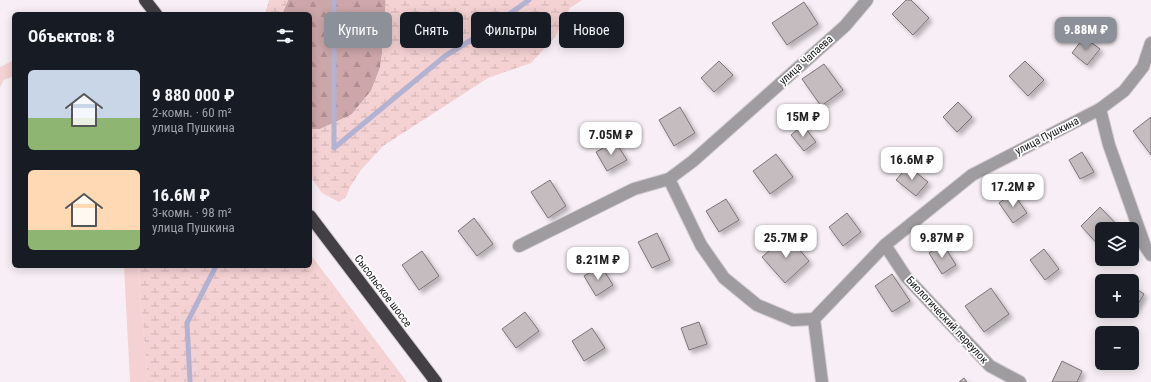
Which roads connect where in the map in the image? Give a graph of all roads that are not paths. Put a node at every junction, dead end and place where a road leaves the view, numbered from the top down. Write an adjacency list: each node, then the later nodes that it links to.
1 (145, 0): 3 (highway)
2 (867, 0): 6 (street, улица Чапаева)
3 (154, 12)
4 (1151, 44): 5 (street, улица Пушкина)
5 (1100, 109): 9 (street, улица Пушкина); 10 (street)
6 (668, 179): 8 (street, улица Чапаева); 11 (street)
7 (312, 219): 12 (highway, Сысольское шоссе)
8 (519, 246)
9 (885, 246): 11 (street, улица Пушкина); 14 (street, Биологический переулок)
10 (1151, 256)
11 (814, 319): 13 (street)
12 (436, 382)
13 (822, 382)
14 (1020, 382)

